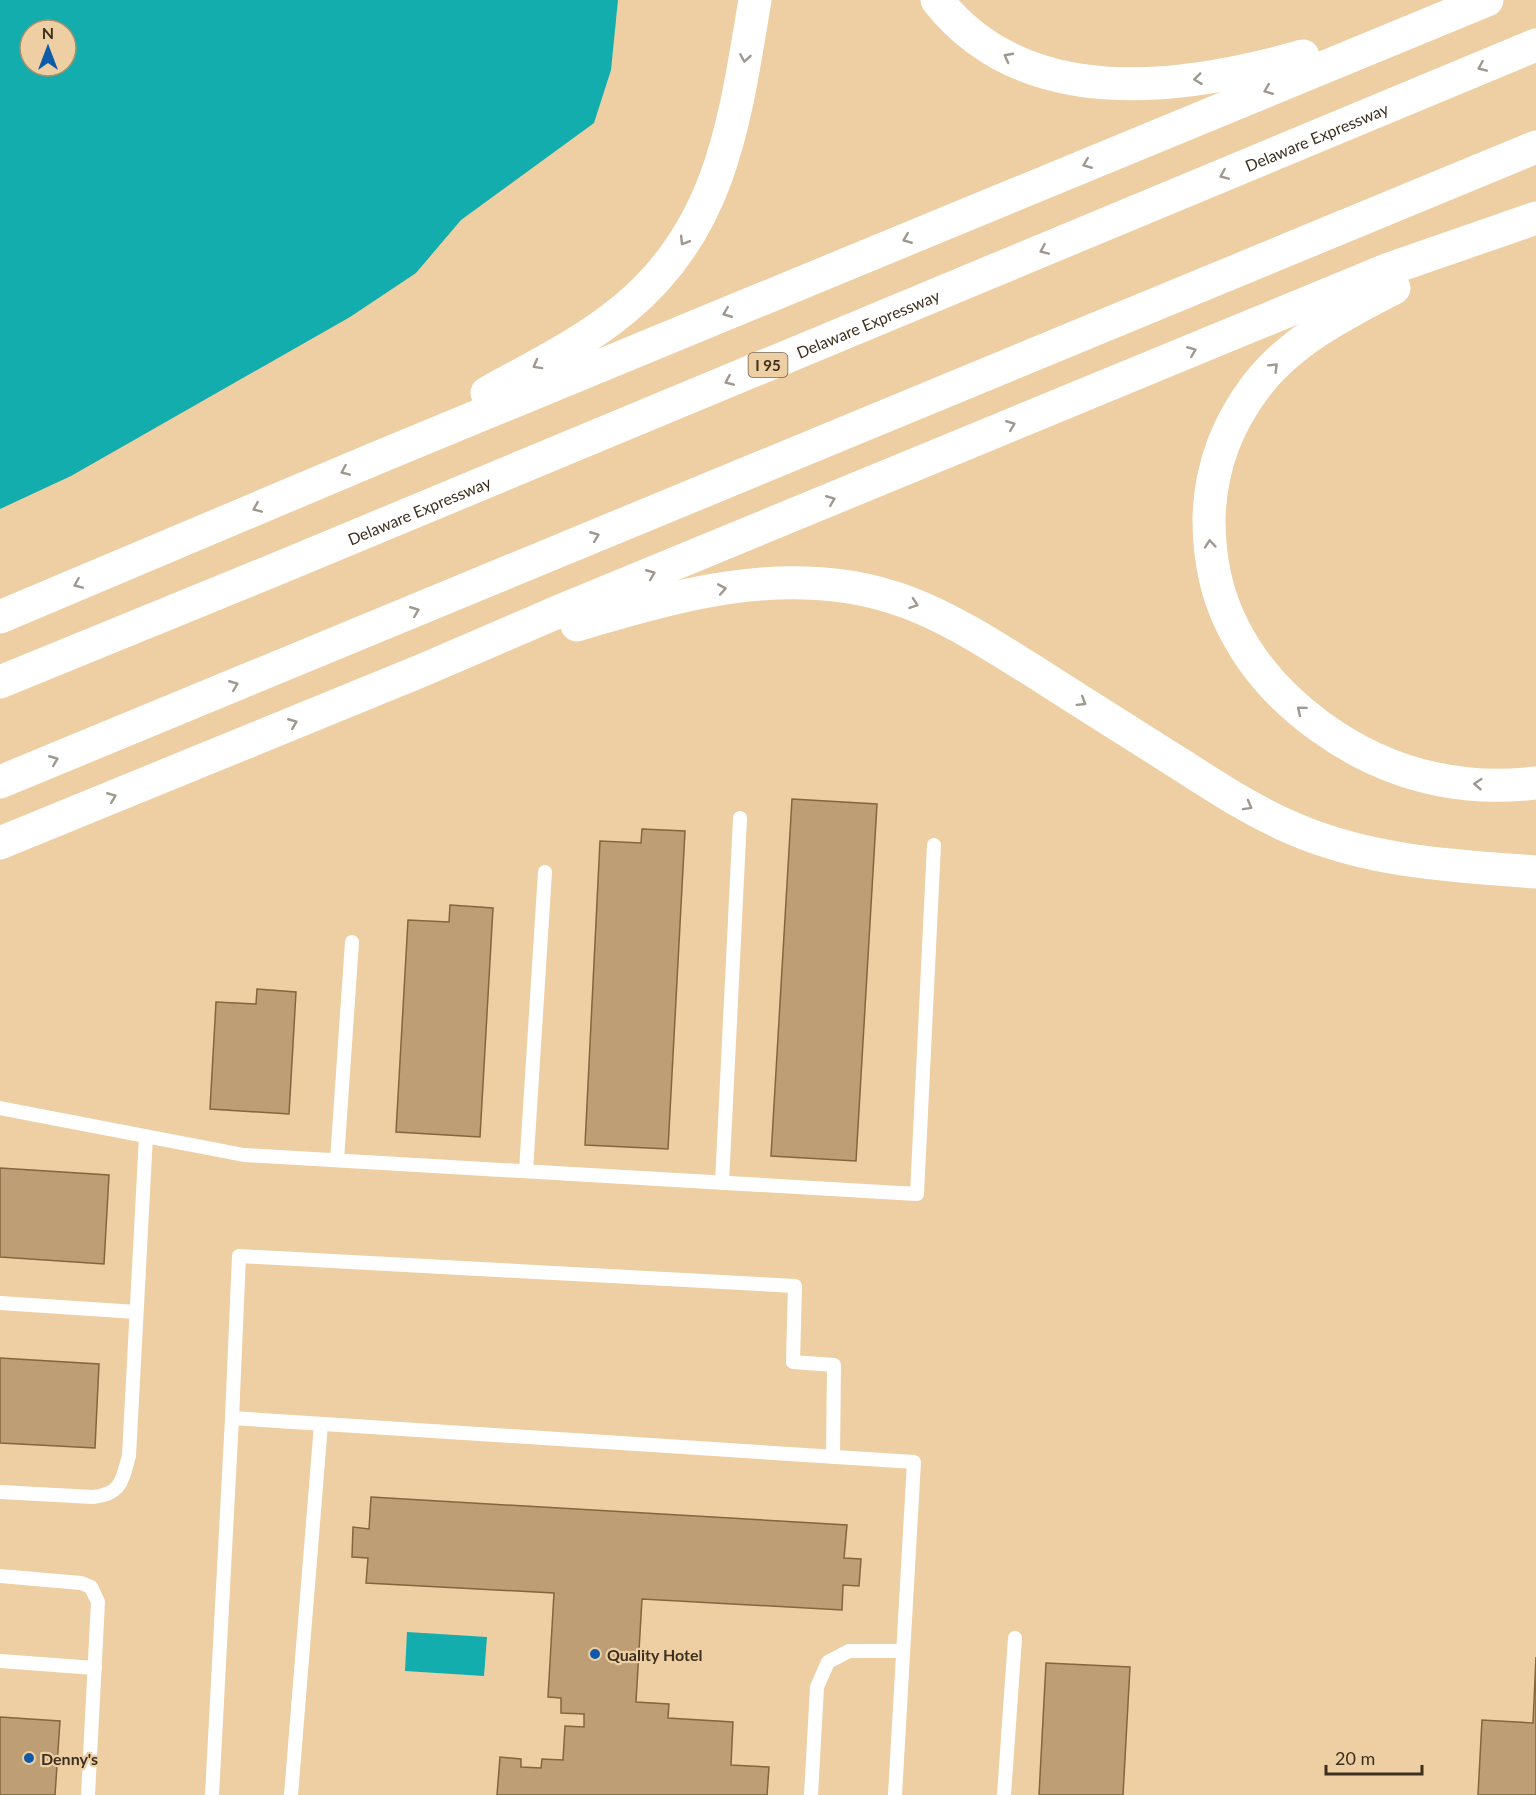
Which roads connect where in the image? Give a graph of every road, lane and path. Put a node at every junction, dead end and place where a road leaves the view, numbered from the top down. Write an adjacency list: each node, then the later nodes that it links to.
1 (754, 0): 8 (highway, one-way to 8)
2 (937, 0): 4 (highway, one-way to 2)
3 (1487, 0): 4 (highway)
4 (1438, 19): 8 (highway, one-way to 8)
5 (1536, 45): 11 (highway, Delaware Expressway / I 95, one-way to 11)
6 (1536, 147): 12 (highway, one-way to 6)
7 (1536, 219): 10 (highway, one-way to 7); 13 (highway, one-way to 7)
8 (379, 457): 9 (highway, one-way to 9)
9 (0, 617)
10 (423, 670): 15 (highway, one-way to 10); 18 (highway, one-way to 18)
11 (0, 682)
12 (0, 782)
13 (1536, 783)
14 (740, 818): 24 (lane)
15 (0, 843)
16 (934, 845): 24 (lane)
17 (545, 872): 23 (lane)
18 (1536, 872)
19 (352, 942): 22 (lane)
20 (0, 1107): 21 (lane)
21 (146, 1136): 22 (lane); 26 (lane)
22 (337, 1160): 23 (lane)
23 (526, 1172): 24 (lane)
24 (722, 1183)
25 (0, 1303): 26 (lane)
26 (136, 1312): 30 (lane)
27 (232, 1418): 28 (lane); 29 (lane); 37 (lane)
28 (321, 1424): 29 (lane); 38 (lane)
29 (832, 1457): 33 (lane)
30 (0, 1492)
31 (0, 1576): 35 (lane)
32 (1015, 1638): 41 (lane)
33 (903, 1651): 39 (lane); 40 (lane)
34 (0, 1661): 35 (lane)
35 (95, 1668): 36 (lane)
36 (88, 1795)
37 (212, 1795)
38 (291, 1795)
39 (811, 1795)
40 (895, 1795)
41 (1004, 1795)

